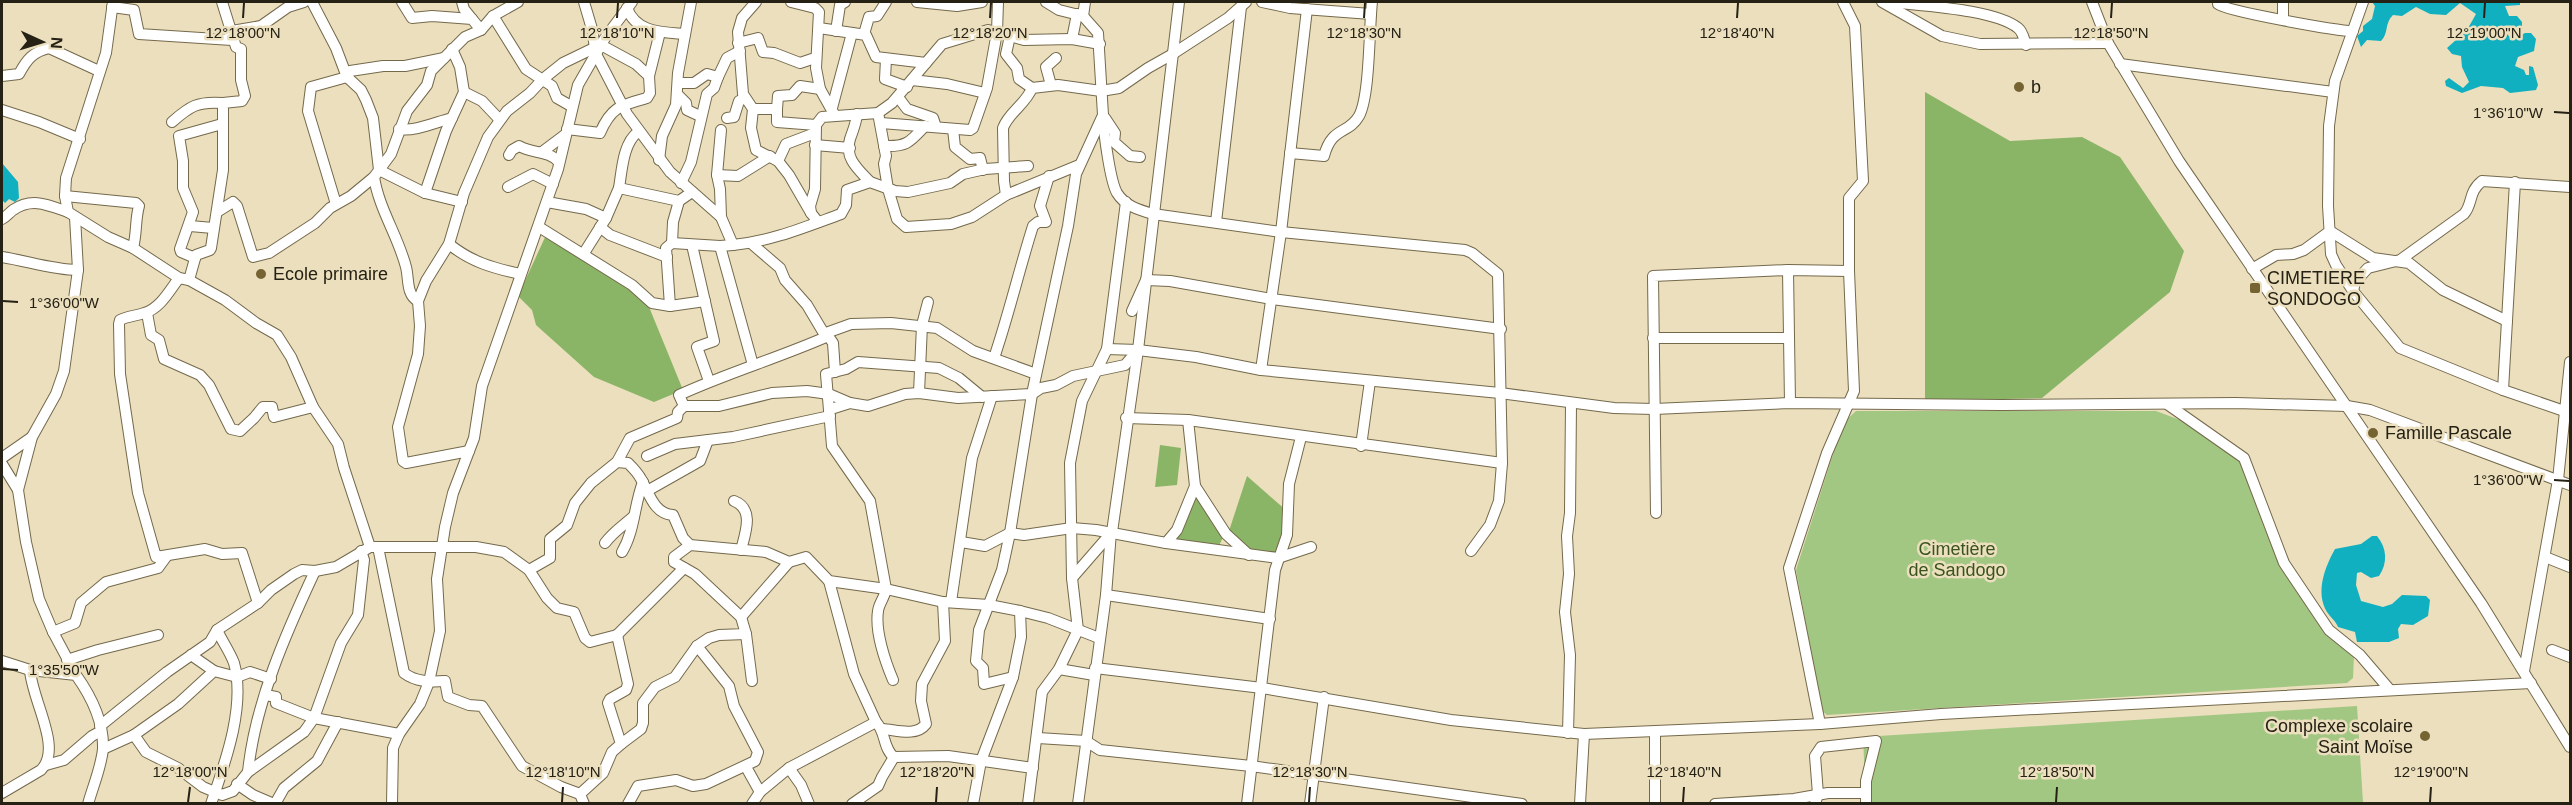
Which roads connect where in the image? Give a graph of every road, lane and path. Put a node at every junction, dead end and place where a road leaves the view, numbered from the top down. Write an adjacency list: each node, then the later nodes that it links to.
1 (222, 2): 50 (street)
2 (304, 2): 27 (street)
3 (312, 2): 67 (street)
4 (402, 2): 38 (street)
5 (462, 2): 38 (street)
6 (518, 2): 37 (street)
7 (584, 2): 57 (street)
8 (691, 2): 47 (street)
9 (756, 2): 55 (street)
10 (791, 2): 33 (street)
11 (845, 2): 42 (street)
12 (917, 2): 25 (street)
13 (982, 2): 25 (street)
14 (998, 2): 45 (street)
15 (1046, 2): 36 (street)
16 (1085, 2): 36 (street)
17 (1179, 2): 58 (street)
18 (1262, 2): 34 (street)
19 (1372, 2): 35 (street)
20 (1843, 2): 168 (street)
21 (1881, 2): 32 (street); 54 (street)
22 (2092, 2): 53 (street)
23 (2283, 2): 39 (street)
24 (2363, 2): 43 (street)
25 (948, 3)
26 (112, 4): 50 (street); 65 (street)
27 (287, 4): 50 (street)
28 (882, 4): 48 (street)
29 (1244, 4): 58 (street); 147 (street)
30 (2218, 4): 39 (street)
31 (630, 5): 44 (street); 57 (street)
32 (1954, 5): 54 (street)
33 (817, 6): 40 (street)
34 (1307, 9): 35 (street); 110 (street)
35 (1371, 14): 110 (street)
36 (1080, 15): 51 (street); 52 (street)
37 (493, 16): 41 (street); 70 (street)
38 (472, 19): 41 (street)
39 (2283, 19): 43 (street)
40 (819, 28): 42 (street); 60 (street)
41 (481, 30): 56 (street)
42 (836, 31): 46 (street)
43 (2353, 31): 78 (street)
44 (660, 32): 47 (street); 68 (street)
45 (997, 32): 49 (street); 63 (street); 79 (street)
46 (852, 33): 48 (street); 88 (street)
47 (685, 34): 73 (street)
48 (864, 34): 61 (street)
49 (1010, 36): 51 (street); 74 (street)
50 (231, 38): 82 (street)
51 (1072, 39): 52 (street)
52 (1100, 44): 76 (street)
53 (2108, 44): 54 (street); 64 (street)
54 (2026, 45)
55 (739, 47): 60 (street); 69 (street); 81 (street)
56 (452, 49): 59 (street); 77 (street)
57 (597, 49): 68 (street); 70 (street); 83 (street); 84 (street)
58 (1172, 55): 76 (street); 141 (street)
59 (444, 58): 67 (street); 99 (street)
60 (816, 58): 75 (street)
61 (886, 58): 63 (street); 71 (street)
62 (1056, 58): 72 (street)
63 (926, 63): 71 (street)
64 (2120, 64): 78 (street); 165 (street)
65 (99, 71): 66 (street); 105 (street)
66 (2, 76)
67 (347, 76): 120 (street); 139 (street)
68 (650, 76): 83 (street)
69 (718, 78): 73 (street); 91 (street)
70 (543, 79): 84 (street); 95 (street)
71 (910, 83): 79 (street); 80 (street)
72 (1051, 85): 74 (street); 76 (street)
73 (677, 88): 91 (street); 114 (street)
74 (1032, 88): 118 (street)
75 (820, 89): 86 (street); 88 (street)
76 (1101, 90): 90 (street)
77 (464, 92): 92 (street); 95 (street)
78 (2332, 92): 151 (street)
79 (985, 93): 101 (street)
80 (898, 97): 94 (street); 98 (street)
81 (745, 98): 85 (street); 93 (street)
82 (223, 103): 96 (street); 97 (street)
83 (622, 105): 103 (street); 104 (street)
84 (571, 106): 103 (street)
85 (753, 109): 86 (street); 113 (street)
86 (777, 109): 100 (street)
87 (2, 110): 105 (street)
88 (833, 111): 89 (street); 100 (street)
89 (857, 114): 94 (street); 108 (street)
90 (1103, 115): 112 (street); 116 (street); 138 (street)
91 (700, 116): 125 (street)
92 (452, 118): 99 (street); 132 (street)
93 (727, 118)
94 (879, 118): 98 (street); 107 (street)
95 (499, 119): 136 (street)
96 (172, 122)
97 (222, 124): 140 (street); 148 (street)
98 (931, 127): 101 (street); 107 (street)
99 (399, 129): 120 (street)
100 (816, 129): 106 (street); 113 (street)
101 (953, 129): 119 (street)
102 (721, 130): 121 (street)
103 (567, 131): 109 (street); 115 (street)
104 (638, 132): 114 (street); 129 (street)
105 (80, 139): 134 (street)
106 (815, 146): 108 (street); 144 (street)
107 (884, 146): 130 (street)
108 (850, 148): 123 (street)
109 (542, 152): 111 (street); 115 (street)
110 (1290, 153): 152 (street)
111 (509, 155)
112 (1140, 157)
113 (774, 159): 121 (street); 144 (street)
114 (659, 160): 125 (street)
115 (560, 162): 126 (street)
116 (1079, 165): 122 (street); 195 (street)
117 (1028, 166): 118 (street)
118 (1003, 169): 119 (street); 133 (street)
119 (983, 170): 130 (street)
120 (377, 174): 132 (street); 139 (street); 174 (street)
121 (717, 175): 143 (street)
122 (1049, 176): 133 (street); 188 (street)
123 (870, 182): 130 (street); 144 (street)
124 (2515, 182): 128 (street); 164 (street); 180 (street)
125 (681, 183): 131 (street)
126 (553, 184): 127 (street); 137 (street)
127 (508, 187)
128 (2571, 187)
129 (619, 188): 135 (street); 146 (street)
130 (888, 189): 133 (street)
131 (692, 192): 135 (street); 143 (street)
132 (426, 193): 136 (street)
133 (1006, 195)
134 (65, 196): 142 (street); 159 (street)
135 (679, 201): 153 (street)
136 (462, 202): 154 (street)
137 (547, 202): 146 (street); 149 (street)
138 (1126, 202): 141 (street); 186 (street)
139 (336, 204): 140 (street)
140 (217, 212): 150 (street)
141 (1153, 214): 147 (street); 171 (street)
142 (72, 215): 145 (street); 159 (street); 166 (street)
143 (721, 217): 157 (street)
144 (814, 218): 155 (street)
145 (2, 219)
146 (603, 222): 160 (street); 162 (street)
147 (1216, 222): 152 (street)
148 (190, 226): 150 (street); 163 (street)
149 (539, 227): 160 (street); 169 (street)
150 (213, 228): 163 (street)
151 (2331, 231): 164 (street); 165 (street); 172 (street)
152 (1281, 232): 173 (street); 182 (street)
153 (672, 243): 156 (street); 162 (street)
154 (449, 244): 169 (street); 174 (street)
155 (752, 244): 157 (street); 183 (street)
156 (692, 245): 158 (street); 175 (street)
157 (733, 245): 158 (street)
158 (720, 246): 190 (street)
159 (133, 248): 170 (street)
160 (584, 254): 177 (street)
161 (2, 257): 166 (street)
162 (667, 257): 177 (street)
163 (195, 258): 170 (street)
164 (2400, 260): 172 (street); 180 (street)
165 (2252, 269): 210 (street)
166 (78, 270): 217 (street)
167 (1788, 270): 168 (street); 184 (street); 185 (street)
168 (1849, 271): 208 (street)
169 (520, 274): 221 (street)
170 (184, 279): 179 (street); 211 (street)
171 (1146, 280): 173 (street); 178 (street); 187 (street)
172 (2354, 291): 198 (street)
173 (1272, 299): 182 (street); 192 (street)
174 (418, 301): 221 (street)
175 (705, 301): 177 (street); 196 (street)
176 (927, 302): 181 (street)
177 (670, 306)
178 (1132, 311)
179 (147, 313): 211 (street); 249 (street)
180 (2507, 321): 198 (street)
181 (922, 325): 183 (street); 188 (street); 191 (street)
182 (1501, 329): 200 (street)
183 (826, 335): 190 (street); 194 (street)
184 (1653, 338): 185 (street); 212 (street)
185 (1788, 338): 205 (street)
186 (1107, 349): 187 (street); 193 (street)
187 (1138, 350): 192 (street); 193 (street); 215 (street)
188 (994, 358): 195 (street)
189 (2571, 362): 214 (street)
190 (753, 365): 196 (street)
191 (920, 365): 194 (street); 199 (street); 203 (street)
192 (1262, 370): 197 (street)
193 (1096, 371): 202 (street); 235 (street)
194 (835, 372): 201 (street)
195 (1036, 374): 202 (street)
196 (709, 381): 209 (street)
197 (1370, 381): 200 (street); 220 (street)
198 (2503, 390): 214 (street)
199 (919, 393): 203 (street); 204 (street)
200 (1500, 393): 206 (street); 225 (street)
201 (829, 394): 204 (street); 209 (street); 213 (street)
202 (1032, 394): 203 (street); 237 (street)
203 (987, 396): 238 (street)
204 (850, 403): 213 (street)
205 (1790, 403): 208 (street); 212 (street)
206 (1570, 404): 212 (street); 303 (street)
207 (2167, 404): 208 (street); 210 (street); 294 (street)
208 (1849, 405): 299 (street)
209 (684, 406): 224 (street)
210 (2348, 406): 227 (street); 283 (street)
211 (313, 407): 244 (street)
212 (1654, 409): 233 (street)
213 (831, 412): 219 (street); 259 (street)
214 (2569, 412): 227 (street)
215 (1126, 418): 216 (street); 236 (street)
216 (1188, 420): 218 (street); 230 (street)
217 (32, 437): 223 (street); 231 (street)
218 (1301, 437): 220 (street); 251 (street)
219 (708, 440): 222 (street); 229 (street)
220 (1361, 446): 225 (street)
221 (469, 451): 242 (street)
222 (647, 456)
223 (2, 458)
224 (617, 462): 229 (street); 255 (street)
225 (1502, 463): 246 (street)
226 (2, 464): 231 (street)
227 (2558, 480): 228 (street); 250 (street)
228 (2571, 484)
229 (645, 486): 234 (street); 241 (street)
230 (1195, 486): 240 (street); 248 (street)
231 (18, 490): 269 (street)
232 (734, 501): 245 (street)
233 (1656, 513)
234 (634, 516): 239 (street); 247 (street)
235 (1072, 528): 236 (street); 237 (street); 257 (street)
236 (1112, 532): 240 (street); 257 (street); 260 (street)
237 (1010, 533): 238 (street); 263 (street)
238 (961, 542): 261 (street)
239 (605, 543)
240 (1166, 543): 248 (street)
241 (690, 545): 245 (street); 254 (street)
242 (442, 547): 244 (street); 255 (street); 291 (street)
243 (1311, 547): 251 (street)
244 (370, 548): 256 (street); 291 (street); 297 (street)
245 (741, 550): 252 (street)
246 (1471, 551)
247 (622, 552)
248 (1250, 555): 251 (street)
249 (166, 557): 262 (street); 269 (street)
250 (2545, 557): 253 (street); 283 (street)
251 (1278, 558): 266 (street)
252 (789, 562): 258 (street); 265 (street)
253 (2571, 567)
254 (684, 568): 265 (street); 272 (street)
255 (529, 570): 272 (street)
256 (315, 571): 262 (street); 288 (street)
257 (1072, 579): 268 (street)
258 (830, 581): 259 (street); 300 (street)
259 (886, 589): 261 (street); 289 (street)
260 (1106, 595): 266 (street); 273 (street)
261 (947, 602): 263 (street); 300 (street)
262 (258, 603): 267 (street)
263 (989, 605): 264 (street); 287 (street)
264 (1020, 611): 268 (street); 287 (street)
265 (741, 617): 270 (street)
266 (1270, 619): 293 (street)
267 (217, 630): 276 (street); 286 (street)
268 (1078, 630): 273 (street); 280 (street)
269 (53, 632): 278 (street)
270 (746, 634): 274 (street); 290 (street)
271 (158, 635): 278 (street)
272 (617, 635): 309 (street)
273 (1099, 638): 284 (street)
274 (698, 646): 309 (street); 316 (street)
275 (2552, 650): 277 (street)
276 (190, 655): 282 (street); 301 (street)
277 (2571, 657)
278 (68, 660): 285 (street)
279 (2, 661): 281 (street)
280 (1059, 669): 284 (street); 307 (street)
281 (30, 670): 285 (street); 314 (street)
282 (214, 671): 286 (street); 306 (street)
283 (2524, 671): 292 (street)
284 (1094, 672): 293 (street); 308 (street)
285 (76, 675): 301 (street)
286 (237, 677): 288 (street); 322 (street)
287 (1013, 678): 313 (street)
288 (271, 679): 295 (street)
289 (893, 680)
290 (752, 681)
291 (429, 682): 304 (street); 327 (street)
292 (2531, 683): 294 (street); 310 (street)
293 (1262, 688): 296 (street); 315 (street)
294 (2390, 690): 299 (street)
295 (266, 695): 297 (street); 319 (street)
296 (1324, 697): 303 (street); 320 (street)
297 (314, 718): 298 (street); 319 (street)
298 (338, 722): 304 (street); 332 (street)
299 (1820, 724): 302 (street)
300 (879, 726): 312 (street); 317 (street)
301 (100, 729): 311 (street); 314 (street)
302 (1655, 732): 305 (street); 345 (street)
303 (1568, 733): 305 (street)
304 (399, 734): 333 (street)
305 (1584, 734): 344 (street)
306 (134, 735): 311 (street); 322 (street)
307 (1038, 738): 308 (street); 318 (street)
308 (1086, 741): 315 (street); 340 (street)
309 (621, 744): 327 (street)
310 (2571, 747)
311 (103, 749): 330 (street)
312 (894, 757): 313 (street); 337 (street)
313 (981, 761): 318 (street); 338 (street)
314 (46, 765): 324 (street)
315 (1251, 766): 320 (street); 341 (street)
316 (746, 767): 323 (street); 334 (street)
317 (789, 768): 323 (street); 336 (street)
318 (1033, 768): 339 (street)
319 (248, 772): 321 (street)
320 (1314, 774): 325 (street); 342 (street)
321 (237, 784): 322 (street); 332 (street)
322 (215, 792): 331 (street)
323 (760, 792): 335 (street)
324 (2, 793)
325 (1439, 798): 329 (street)
326 (1866, 798): 328 (street); 328 (street)
327 (582, 799)
328 (1816, 799): 346 (street)
329 (1505, 803): 343 (street)
330 (88, 804)
331 (211, 804)
332 (274, 804)
333 (392, 804)
334 (628, 804)
335 (752, 804)
336 (809, 804)
337 (852, 804)
338 (974, 804)
339 (1028, 804)
340 (1078, 804)
341 (1246, 804)
342 (1310, 804)
343 (1522, 804)
344 (1580, 804)
345 (1655, 804)
346 (1714, 804)

